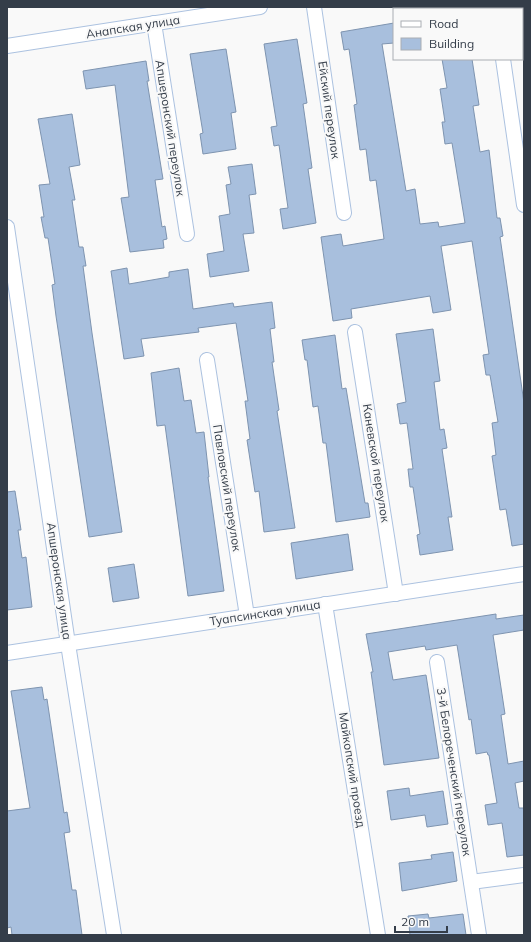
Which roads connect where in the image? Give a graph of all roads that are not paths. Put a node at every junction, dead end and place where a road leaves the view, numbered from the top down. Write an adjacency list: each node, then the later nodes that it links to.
1 (260, 7): 3 (street, Анапская улица)
2 (314, 7): 7 (street, Ейский переулок)
3 (154, 23): 4 (street, Анапская улица); 9 (street, Апшеронский переулок)
4 (7, 46)
5 (503, 60): 6 (street)
6 (524, 205)
7 (344, 213)
8 (7, 226): 16 (street, Апшеронская улица)
9 (186, 234)
10 (355, 332): 13 (street, Каневской переулок)
11 (207, 360): 15 (street, Павловский переулок)
12 (524, 574): 13 (street, Туапсинская улица)
13 (396, 594): 14 (street, Туапсинская улица)
14 (326, 604): 15 (street, Туапсинская улица); 22 (street, Майкопский проезд)
15 (247, 616): 16 (street, Туапсинская улица)
16 (68, 644): 17 (street, Туапсинская улица); 21 (street, Апшеронская улица)
17 (7, 653)
18 (437, 662): 20 (street, 3-й Белореченский переулок)
19 (524, 875): 20 (street)
20 (471, 882): 23 (street, 3-й Белореченский переулок)
21 (114, 935)
22 (378, 935)
23 (480, 935)

